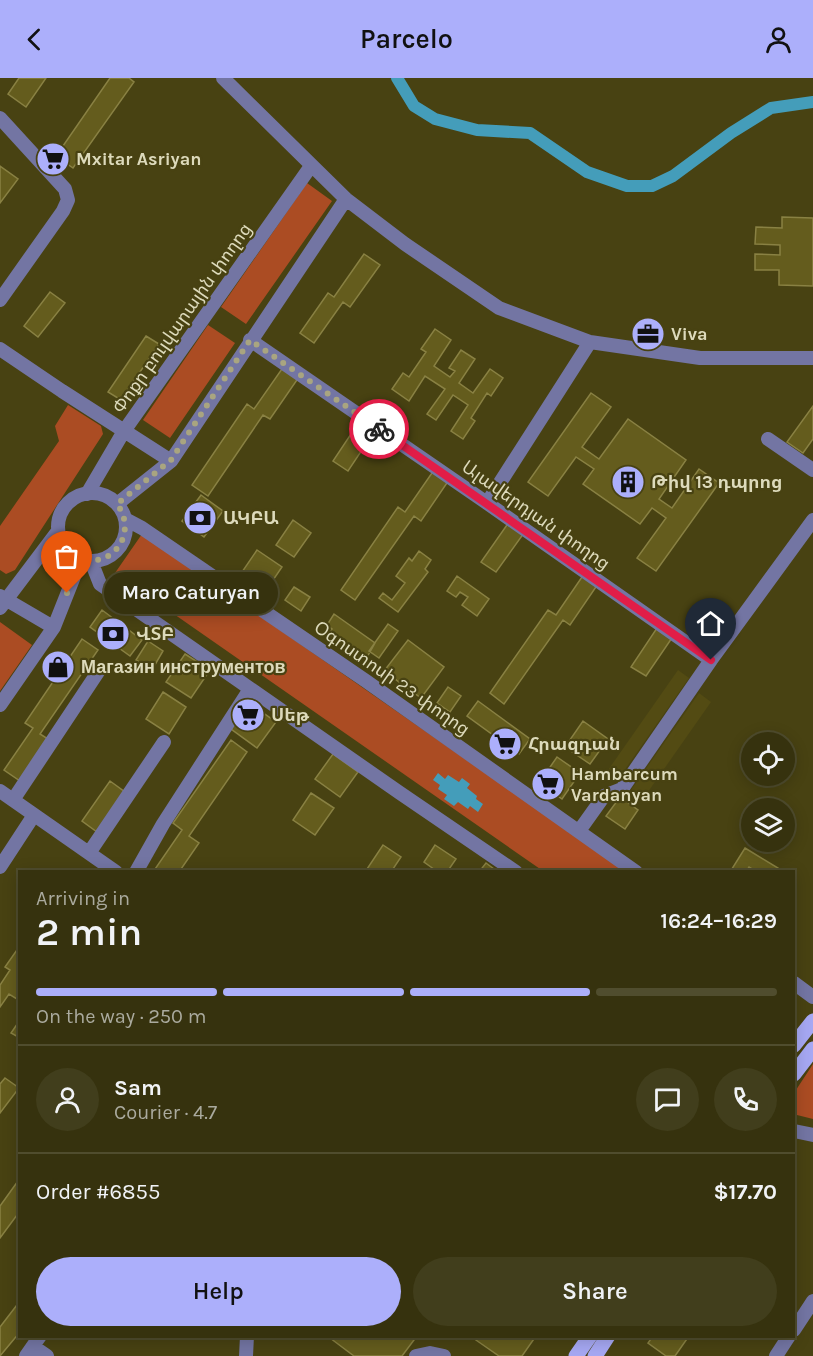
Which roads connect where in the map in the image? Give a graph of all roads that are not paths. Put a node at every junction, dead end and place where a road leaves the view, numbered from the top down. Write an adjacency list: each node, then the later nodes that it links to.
1 (223, 78): 3 (street)
2 (0, 118): 5 (street)
3 (311, 166): 4 (street); 10 (street, Փոքր բուլվարային փողոց)
4 (345, 199): 6 (street); 7 (street)
5 (0, 300)
6 (250, 340): 12 (street); 15 (street, Ալավերդյան փողոց)
7 (590, 342): 9 (street); 15 (street)
8 (0, 349): 10 (street)
9 (813, 358)
10 (124, 431): 12 (street); 14 (street, Փոքր բուլվարային փողոց)
11 (768, 439): 13 (street)
12 (171, 460): 16 (street)
13 (813, 470)
14 (87, 494): 16 (street); 19 (street)
15 (487, 502): 23 (street, Ալավերդյան փողոց)
16 (117, 504): 17 (street)
17 (125, 519): 20 (street); 31 (street, Օգոստոսի 23 փողոց)
18 (813, 520): 23 (street)
19 (58, 531): 20 (street); 21 (street)
20 (86, 560): 22 (street); 25 (street)
21 (2, 601): 22 (street)
22 (53, 627): 26 (street)
23 (711, 660): 31 (street)
24 (100, 669): 29 (street)
25 (250, 688): 35 (street); 36 (street)
26 (0, 705)
27 (164, 742): 32 (street)
28 (0, 790): 29 (street)
29 (13, 800): 30 (street)
30 (34, 815): 32 (street); 33 (street)
31 (579, 831): 37 (street, Օգոստոսի 23 փողոց)
32 (89, 853): 34 (street)
33 (0, 867)
34 (113, 870)
35 (137, 870)
36 (513, 870)
37 (633, 870)
38 (795, 984): 39 (street)
39 (813, 997)
40 (813, 1021): 41 (main road)
41 (795, 1044)
42 (813, 1048): 43 (main road)
43 (795, 1070)
44 (795, 1131): 45 (street)
45 (813, 1135)
46 (813, 1301): 47 (street)
47 (795, 1328)
48 (247, 1338): 54 (street)
49 (589, 1338): 57 (main road)
50 (607, 1338): 58 (main road)
51 (788, 1338): 59 (street)
52 (33, 1346): 53 (street)
53 (47, 1356)
54 (246, 1356)
55 (416, 1356): 56 (street)
56 (444, 1356)
57 (576, 1356)
58 (595, 1356)
59 (776, 1356)

